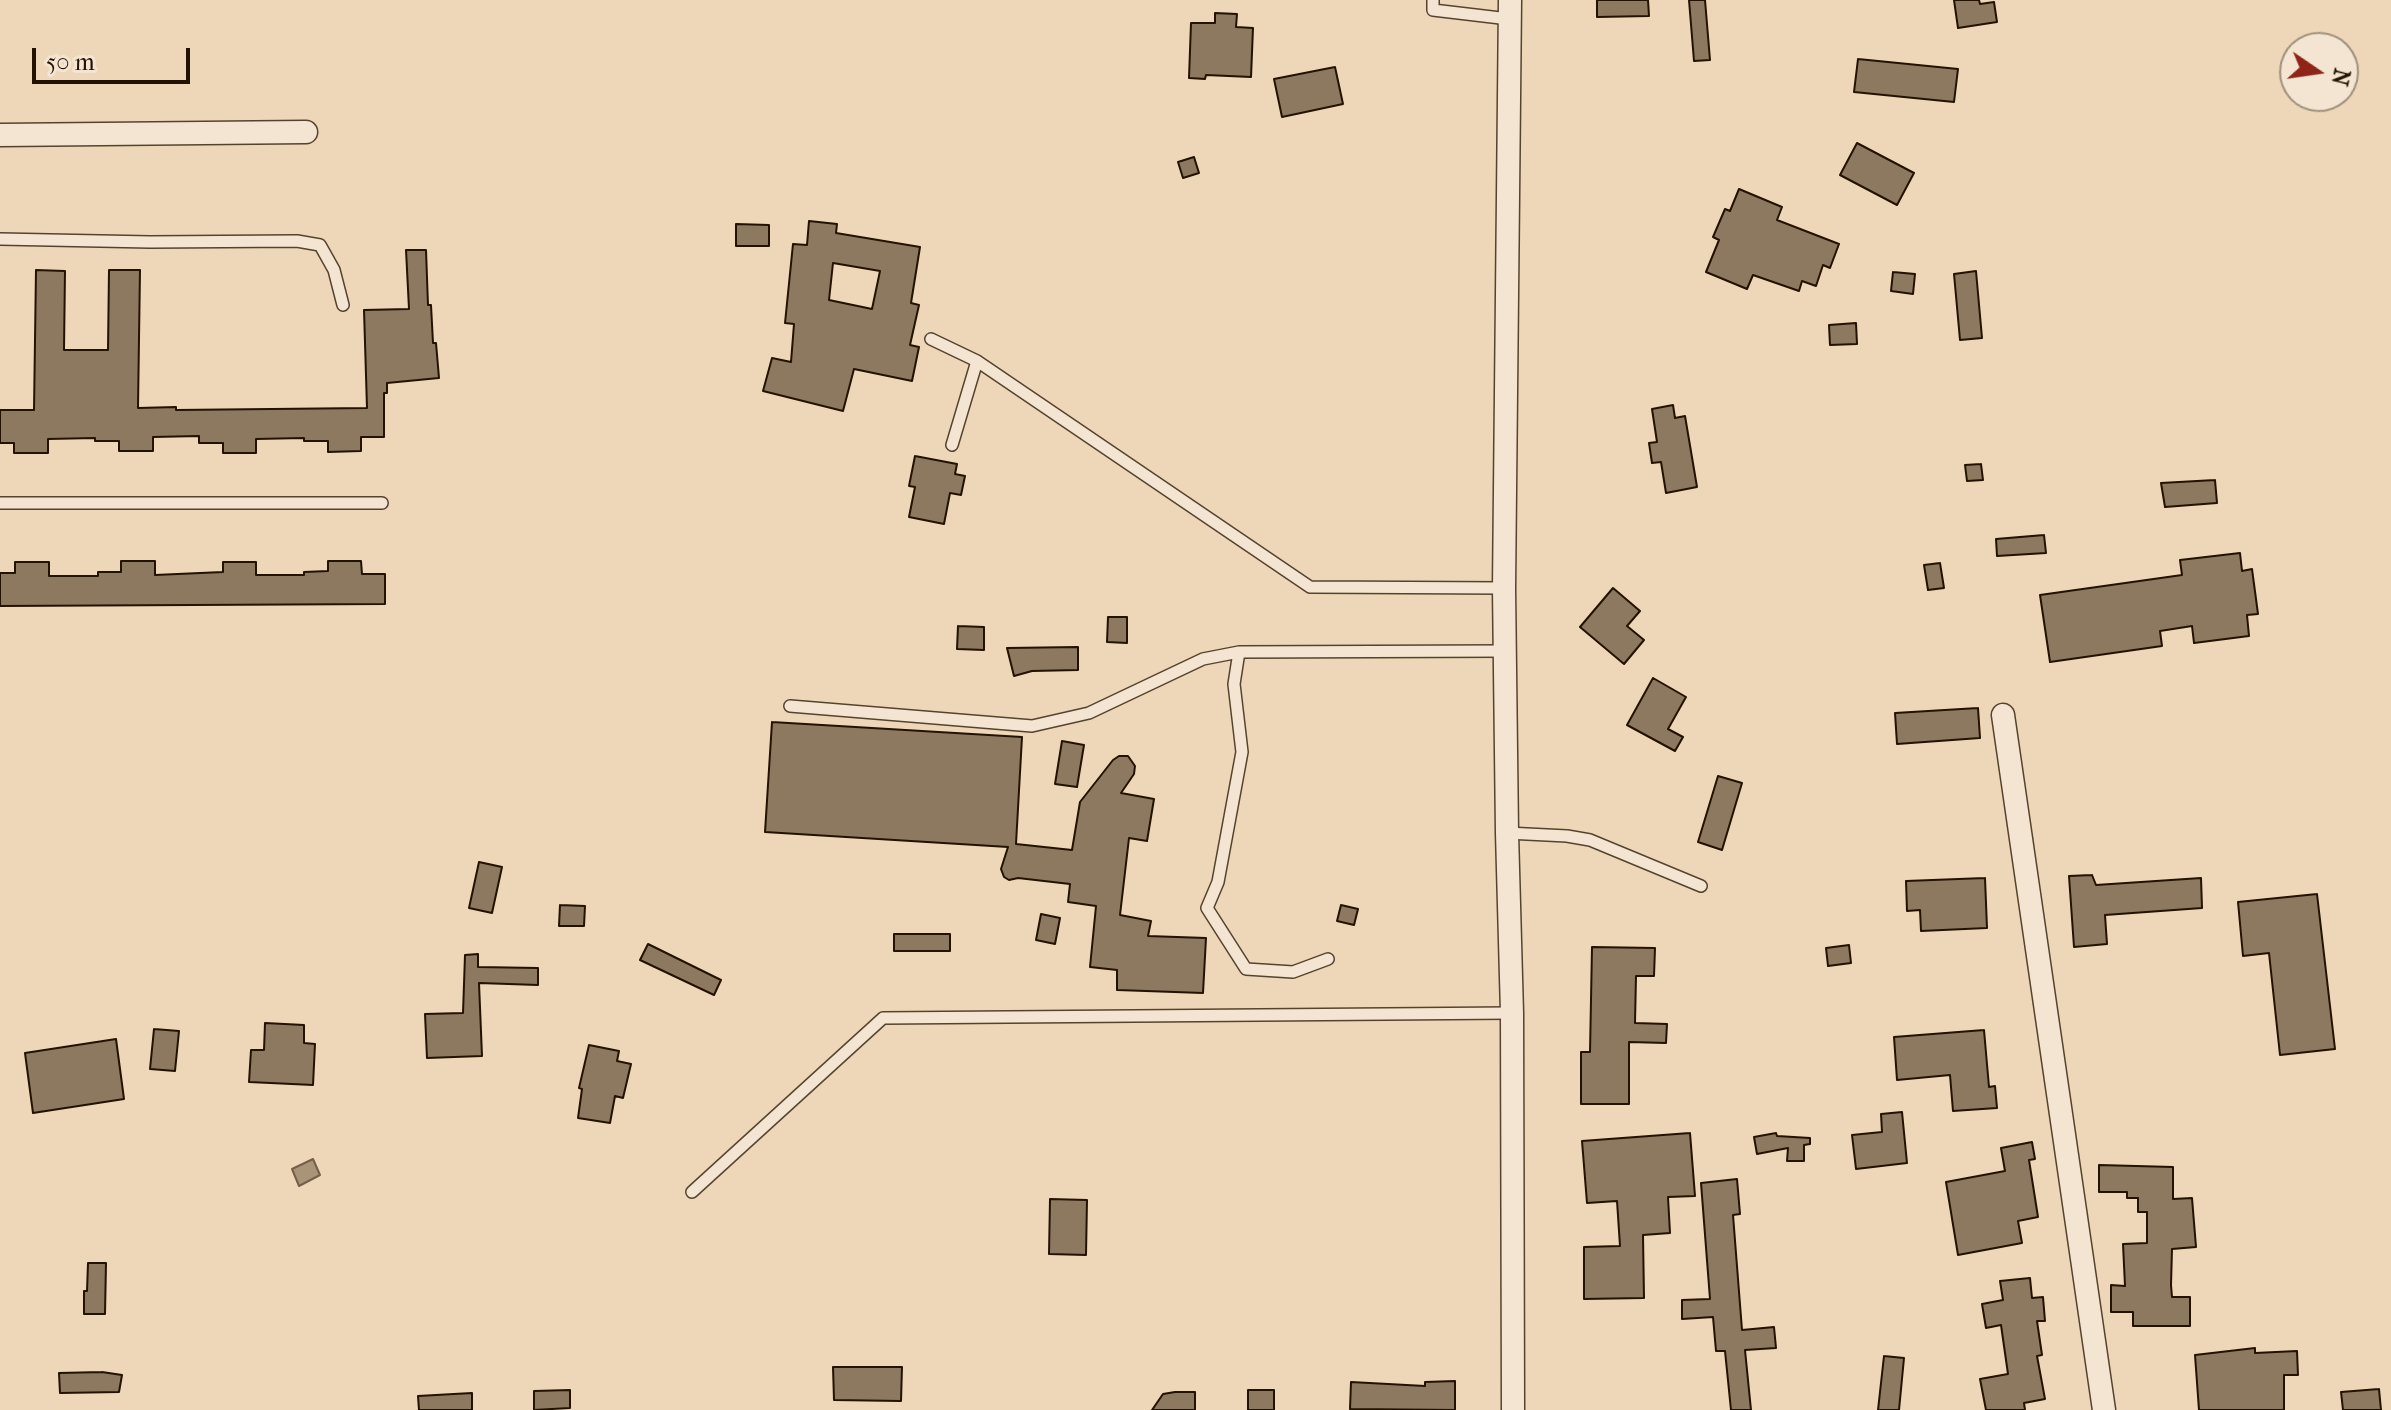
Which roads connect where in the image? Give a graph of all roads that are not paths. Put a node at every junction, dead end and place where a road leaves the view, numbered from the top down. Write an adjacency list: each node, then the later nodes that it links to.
1 (1433, 0): 2 (lane)
2 (1510, 9): 12 (street)
3 (306, 132): 4 (street)
4 (0, 135)
5 (0, 239): 6 (lane)
6 (343, 305)
7 (931, 339): 8 (lane)
8 (977, 361): 9 (lane); 12 (lane)
9 (952, 445)
10 (0, 503): 11 (lane)
11 (382, 503)
12 (1504, 588): 13 (street)
13 (1505, 651): 14 (lane); 17 (street)
14 (1239, 652): 15 (lane); 19 (lane)
15 (790, 706)
16 (2003, 715): 23 (street)
17 (1507, 833): 18 (lane); 20 (street)
18 (1701, 886)
19 (1328, 959)
20 (1512, 1013): 21 (lane); 22 (street)
21 (692, 1192)
22 (1513, 1410)
23 (2104, 1410)

